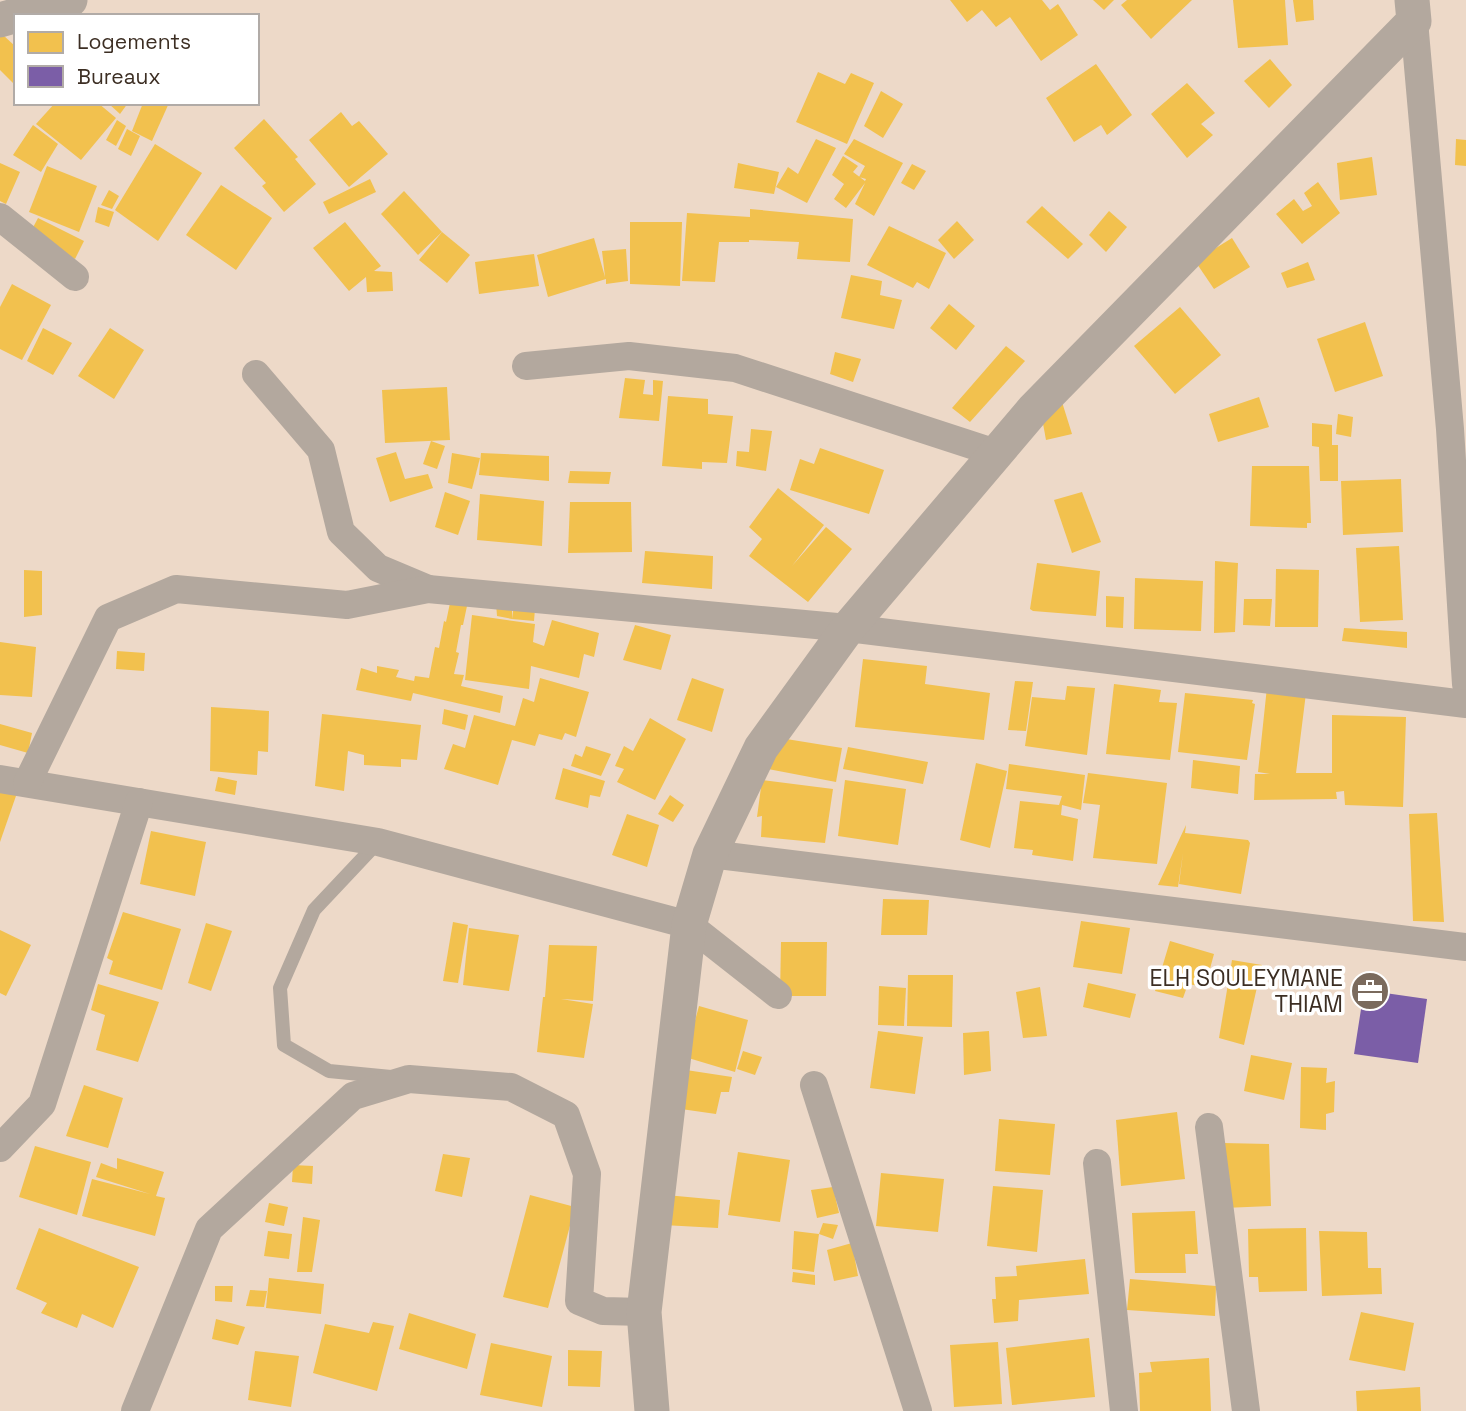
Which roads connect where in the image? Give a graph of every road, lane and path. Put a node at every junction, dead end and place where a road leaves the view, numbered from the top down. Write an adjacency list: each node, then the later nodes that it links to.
1 (69, 0): 3 (street)
2 (1413, 11): 8 (street); 9 (street)
3 (21, 14)
4 (0, 217): 5 (street)
5 (75, 277)
6 (526, 366): 9 (street)
7 (256, 374): 10 (street)
8 (1458, 428): 12 (street)
9 (996, 453): 11 (street)
10 (428, 589): 11 (street); 14 (street)
11 (848, 628): 13 (street); 17 (street)
12 (1466, 684)
13 (1466, 704)
14 (13, 781): 15 (street)
15 (139, 802): 16 (street); 24 (street)
16 (379, 842): 18 (street); 21 (lane)
17 (710, 854): 18 (street); 19 (street)
18 (689, 925): 20 (street); 26 (street)
19 (1466, 947)
20 (778, 995)
21 (410, 1079): 26 (street); 27 (street)
22 (814, 1085): 29 (street)
23 (1209, 1127): 31 (street)
24 (0, 1148)
25 (1097, 1163): 30 (street)
26 (644, 1312): 28 (street)
27 (135, 1411)
28 (652, 1411)
29 (918, 1411)
30 (1124, 1411)
31 (1246, 1411)

